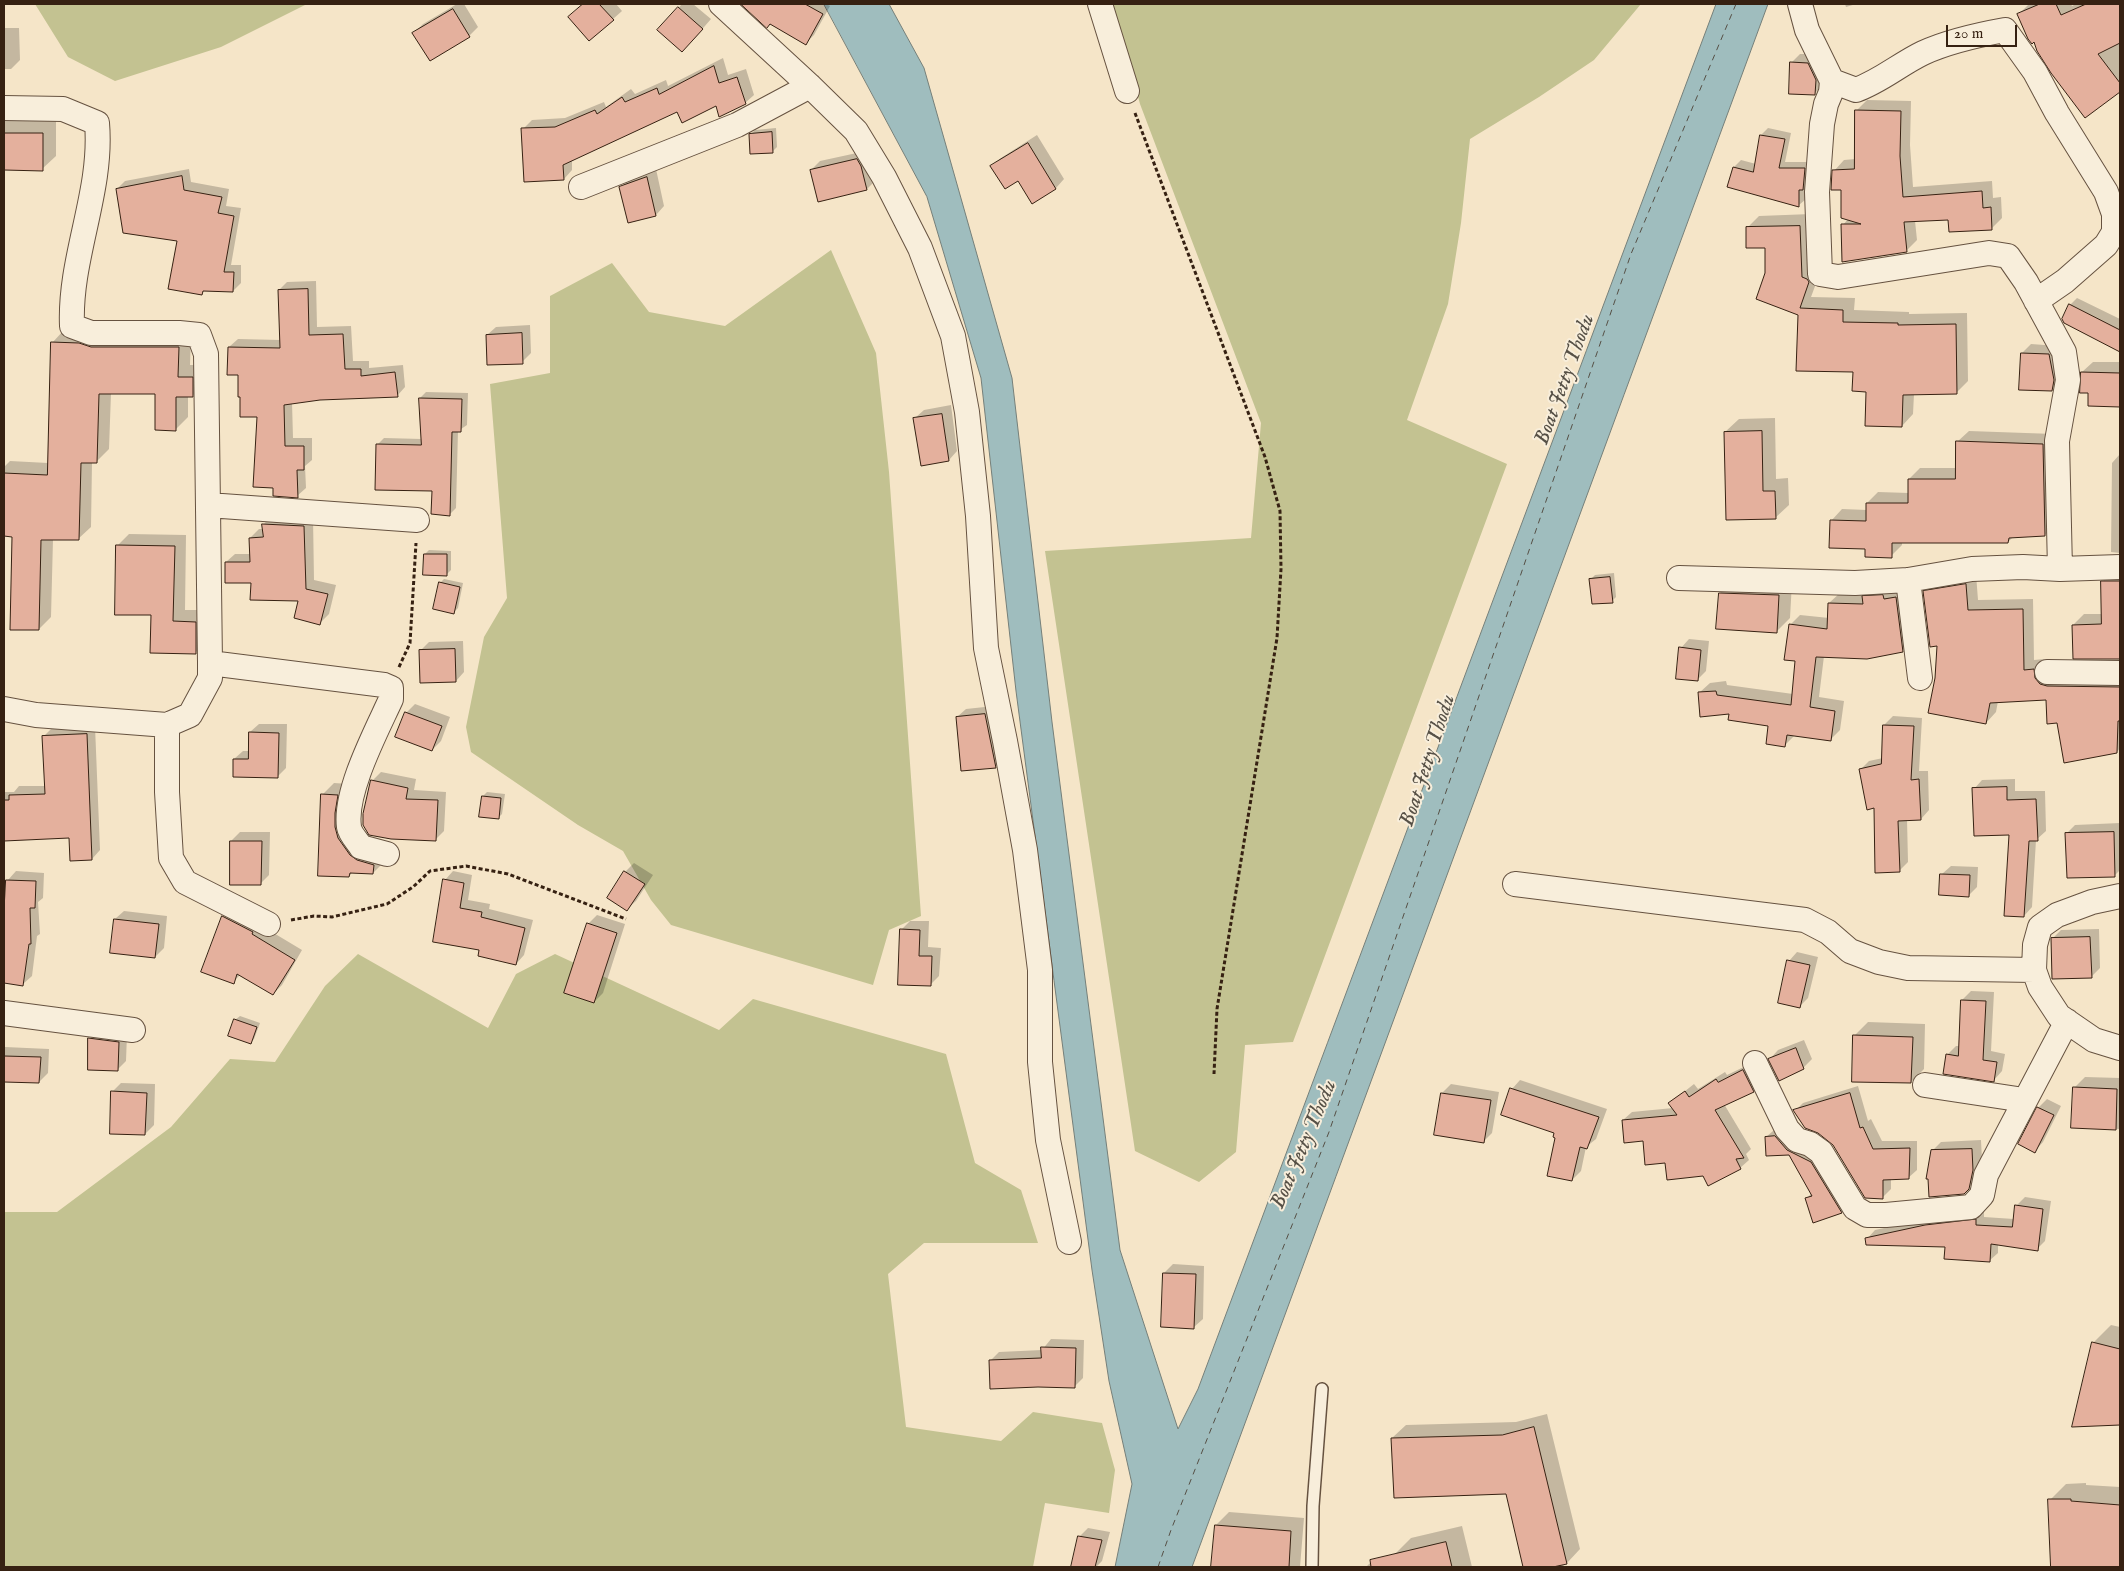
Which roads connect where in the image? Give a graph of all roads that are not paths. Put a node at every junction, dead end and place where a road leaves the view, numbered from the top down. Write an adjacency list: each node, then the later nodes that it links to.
1 (721, 4): 5 (street)
2 (1100, 4): 6 (street)
3 (1800, 4): 4 (street)
4 (1832, 80): 9 (street); 10 (street)
5 (810, 86): 8 (street); 35 (street)
6 (1127, 92)
7 (4, 108): 11 (street)
8 (581, 187)
9 (2117, 233): 10 (street)
10 (2036, 301): 14 (street)
11 (208, 505): 12 (street); 17 (street)
12 (417, 520)
13 (2120, 567): 14 (street)
14 (2060, 569): 16 (street)
15 (1679, 578): 16 (street)
16 (1908, 580): 20 (street)
17 (210, 663): 22 (street); 23 (street)
18 (2047, 672): 19 (street)
19 (2120, 673)
20 (1920, 678)
21 (4, 709): 22 (street)
22 (167, 725): 26 (street)
23 (387, 854)
24 (1515, 884): 27 (street)
25 (2120, 896): 27 (street)
26 (268, 924)
27 (2034, 970): 29 (street)
28 (4, 1013): 30 (street)
29 (2067, 1021): 31 (street); 34 (street)
30 (133, 1030)
31 (2120, 1048)
32 (1755, 1063): 34 (street)
33 (1925, 1085): 34 (street)
34 (2024, 1100)
35 (1069, 1242)
36 (1322, 1389): 37 (lane)
37 (1312, 1567)

